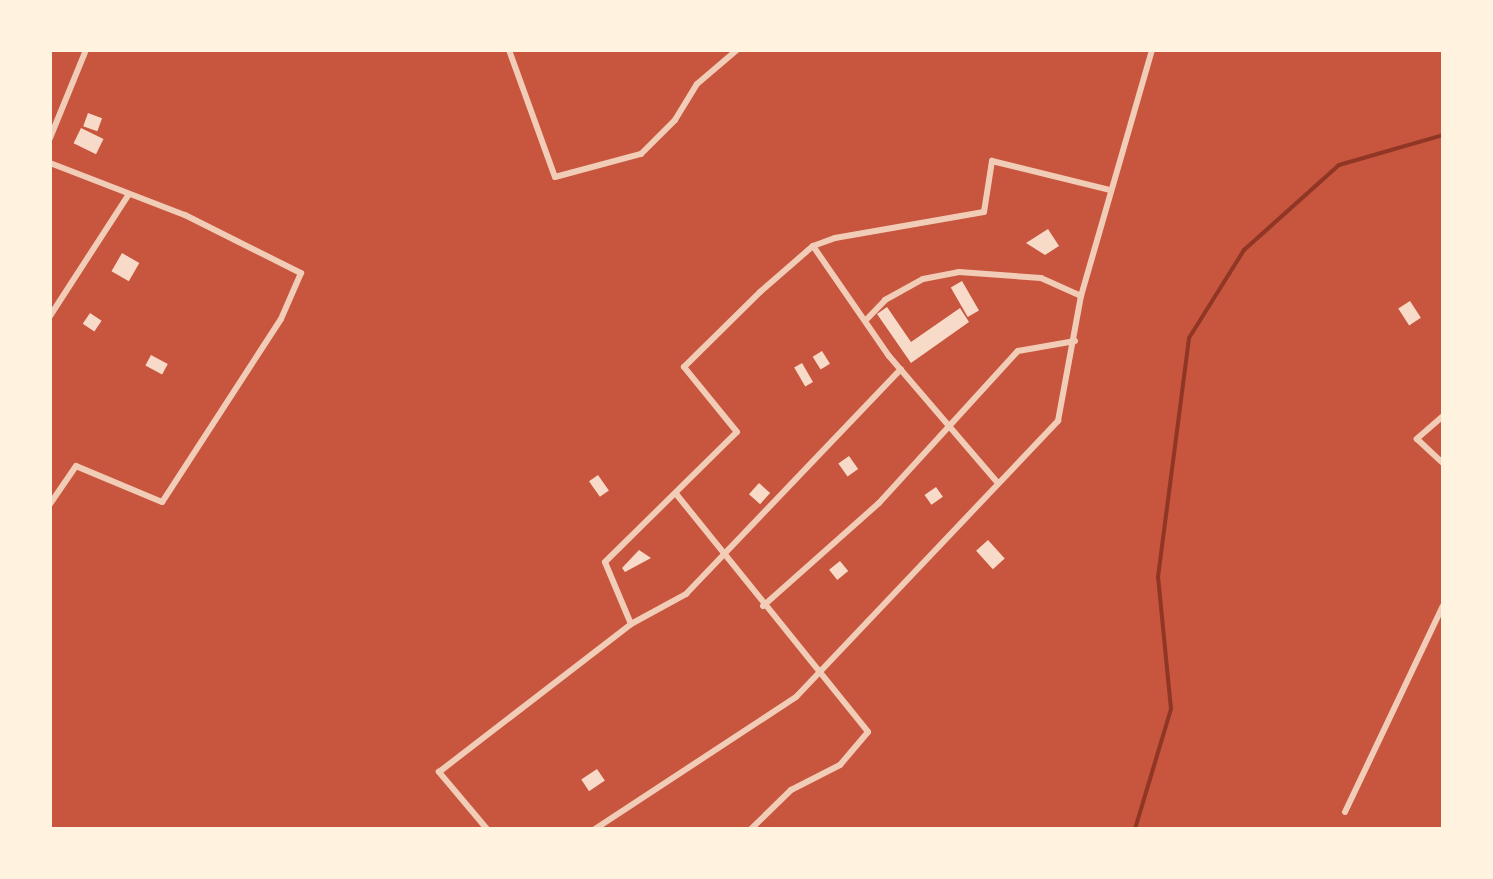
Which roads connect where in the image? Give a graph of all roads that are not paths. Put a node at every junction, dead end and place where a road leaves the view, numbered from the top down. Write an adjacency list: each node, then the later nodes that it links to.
1 (86, 50): 5 (street)
2 (509, 50): 3 (street)
3 (737, 50)
4 (1152, 50): 7 (street)
5 (50, 138)
6 (50, 163): 8 (street)
7 (1110, 190): 9 (street); 10 (street)
8 (129, 194): 11 (street); 20 (street)
9 (813, 246): 12 (street); 19 (street)
10 (1081, 296): 12 (street); 13 (street)
11 (50, 316)
12 (866, 320): 14 (street)
13 (1075, 341): 16 (street); 18 (street)
14 (901, 370): 16 (street); 21 (street)
15 (1443, 416): 17 (street)
16 (948, 424): 18 (street); 22 (street)
17 (1443, 463)
18 (997, 482): 25 (street)
19 (677, 495): 21 (street); 24 (street)
20 (50, 504)
21 (726, 559): 22 (street); 24 (street)
22 (762, 606): 25 (street)
23 (1443, 606): 26 (street)
24 (631, 624): 27 (street)
25 (819, 675): 28 (street); 29 (street)
26 (1345, 812)
27 (487, 829)
28 (595, 829)
29 (751, 829)

